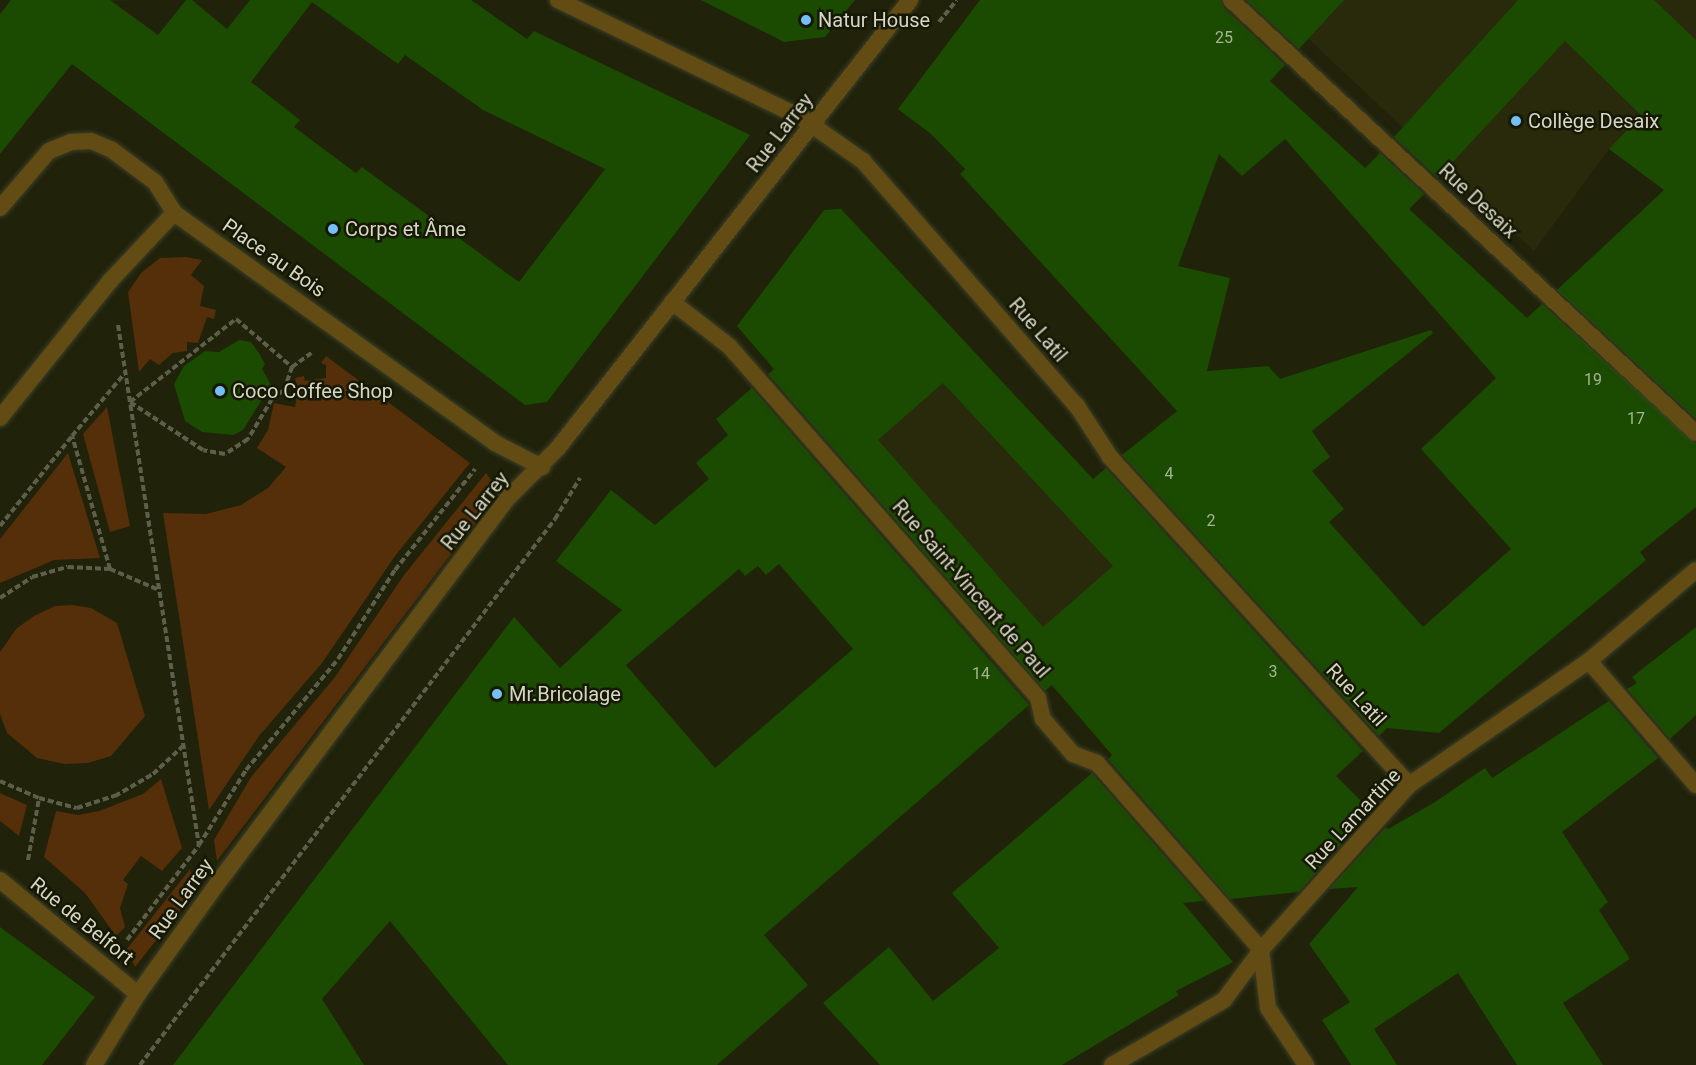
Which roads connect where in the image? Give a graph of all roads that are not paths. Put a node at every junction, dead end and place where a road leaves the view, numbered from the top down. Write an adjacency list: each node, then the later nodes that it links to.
1 (558, 0): 4 (street, Rue Latil)
2 (910, 0): 4 (street, Rue Larrey)
3 (1230, 0): 9 (street, Rue Desaix)
4 (814, 125): 7 (street, Rue Larrey); 13 (street, Rue Latil)
5 (0, 208): 6 (street, Place au Bois)
6 (174, 213): 8 (street); 10 (street, Place au Bois)
7 (672, 302): 10 (street, Rue Larrey); 16 (street, Rue Saint-Vincent de Paul)
8 (0, 418)
9 (1696, 433)
10 (542, 467): 17 (street, Rue Larrey)
11 (1696, 570): 12 (street, Rue Lamartine)
12 (1589, 661): 13 (street, Rue Lamartine); 14 (street)
13 (1409, 785): 16 (street, Rue Lamartine)
14 (1696, 785)
15 (0, 880): 17 (street, Rue de Belfort)
16 (1261, 950): 19 (street, Rue Lamartine); 20 (street)
17 (138, 994): 18 (street, Rue Larrey)
18 (94, 1065)
19 (1112, 1065)
20 (1306, 1065)

